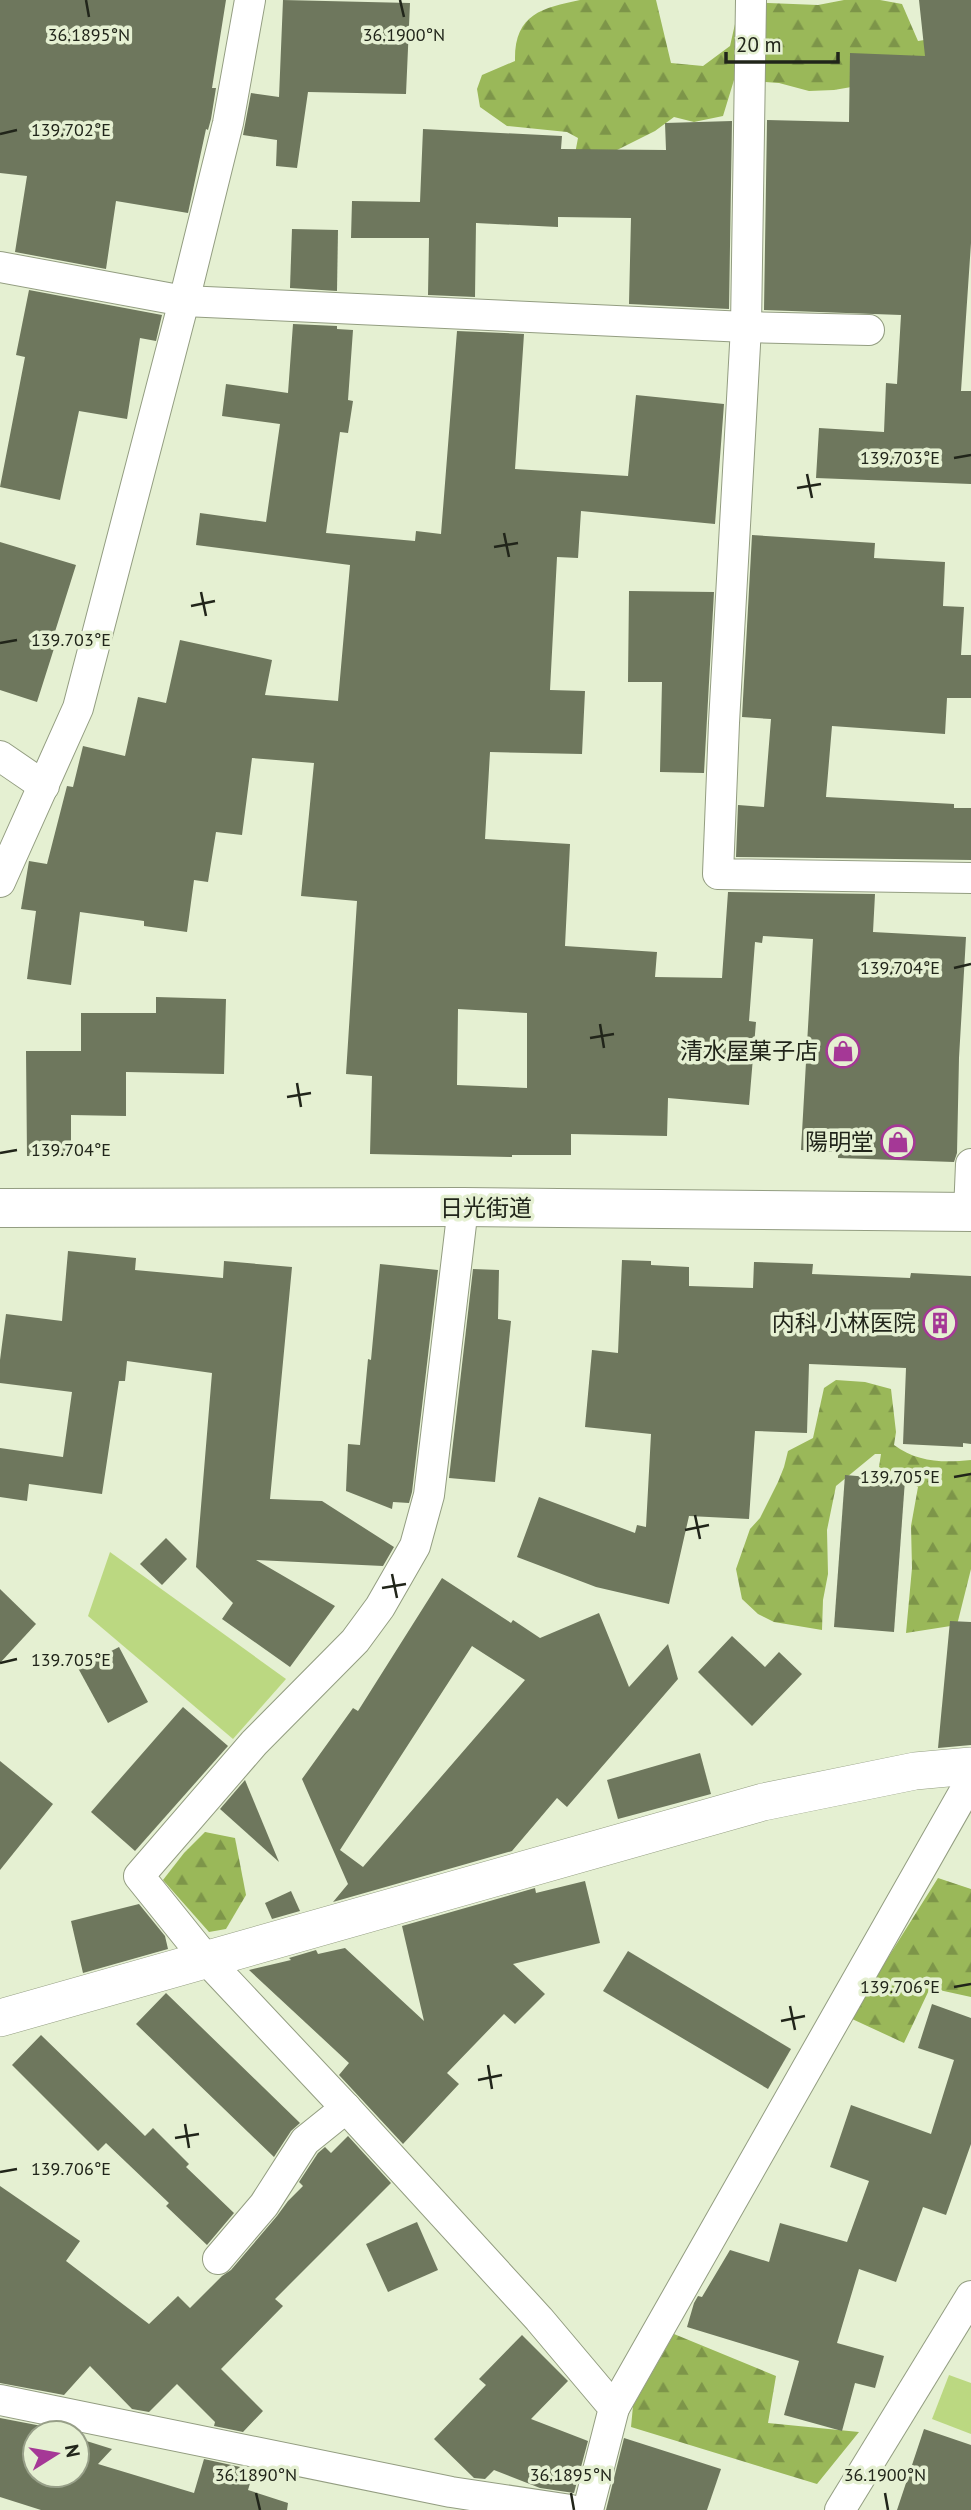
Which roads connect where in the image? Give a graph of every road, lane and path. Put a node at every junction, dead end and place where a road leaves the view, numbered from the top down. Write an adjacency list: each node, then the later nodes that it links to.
1 (250, 0): 4 (street)
2 (751, 0): 5 (street)
3 (0, 267): 4 (street)
4 (184, 301): 5 (street); 8 (street)
5 (746, 327): 6 (street); 9 (street)
6 (869, 330)
7 (0, 756): 8 (street)
8 (44, 786): 10 (street)
9 (971, 878)
10 (0, 882)
11 (971, 1164): 14 (street)
12 (463, 1207): 13 (main road, 日光街道); 14 (main road, 日光街道); 17 (street)
13 (0, 1208)
14 (970, 1212)
15 (971, 1766): 17 (street)
16 (971, 1780): 23 (street)
17 (205, 1958): 18 (street); 19 (street)
18 (0, 2018)
19 (346, 2108): 20 (street); 23 (street)
20 (218, 2259)
21 (971, 2296): 27 (street)
22 (0, 2400): 24 (street)
23 (614, 2408): 26 (street)
24 (448, 2501): 25 (street)
25 (571, 2510)
26 (588, 2510)
27 (840, 2510)

